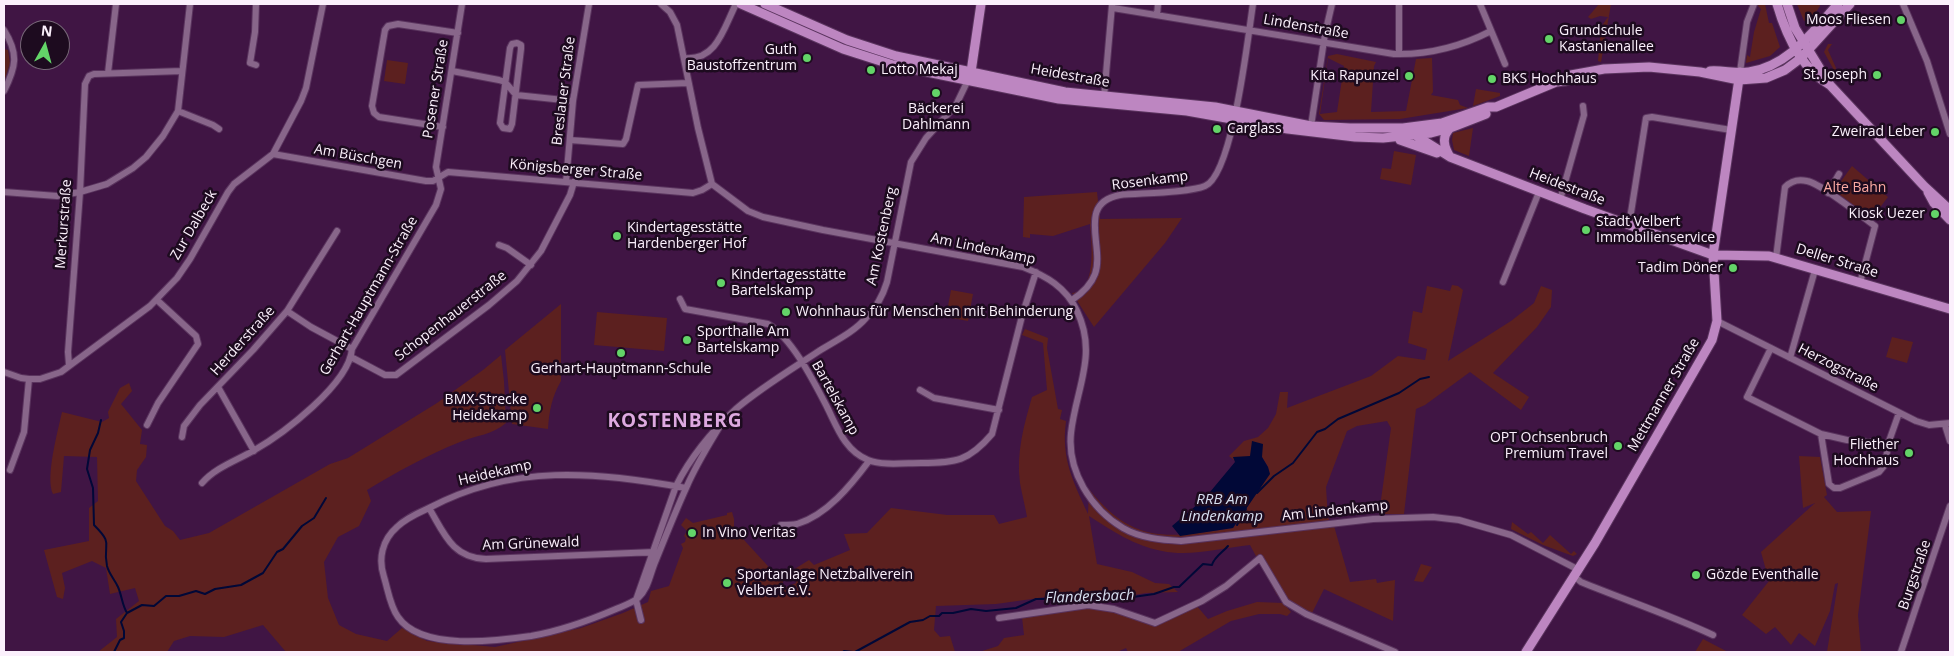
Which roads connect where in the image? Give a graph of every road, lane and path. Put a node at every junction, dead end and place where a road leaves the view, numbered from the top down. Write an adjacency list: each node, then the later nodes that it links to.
1 (116, 4): 41 (street)
2 (190, 4): 38 (street)
3 (256, 4): 37 (street)
4 (323, 4): 65 (street, Zur Dalbeck)
5 (462, 4): 28 (street, Posener Straße)
6 (589, 4): 50 (street, Breslauer Straße)
7 (660, 4): 34 (street)
8 (736, 4): 34 (street)
9 (741, 4): 44 (main road, Heidestraße)
10 (764, 4): 40 (main road, Heidestraße)
11 (981, 4): 40 (main road)
12 (1158, 4): 24 (street)
13 (1253, 4): 26 (street)
14 (1332, 4): 29 (street)
15 (1399, 4): 33 (street)
16 (1480, 4): 27 (street)
17 (1754, 4): 42 (street, Mettmanner Straße)
18 (1778, 4): 31 (main road)
19 (1786, 4): 30 (main road)
20 (1838, 4): 30 (main road)
21 (1850, 4): 32 (main road)
22 (1903, 4): 61 (street)
23 (1113, 6): 24 (street, Lindenstraße); 49 (street)
24 (1157, 15): 26 (street, Lindenstraße)
25 (4, 30): 47 (street)
26 (1249, 30): 29 (street, Lindenstraße); 54 (street)
27 (1491, 31): 33 (street, Lindenstraße); 36 (street)
28 (458, 34): 39 (street, Posener Straße); 56 (street)
29 (1323, 42): 33 (street, Lindenstraße); 55 (street)
30 (1804, 42): 31 (main road); 32 (main road)
31 (1796, 49): 35 (main road); 42 (main road)
32 (1809, 51): 35 (main road); 46 (main road)
33 (1399, 54)
34 (685, 58): 45 (street)
35 (1801, 58): 42 (main road); 46 (main road)
36 (1505, 64)
37 (256, 65)
38 (182, 71): 41 (street); 53 (street)
39 (452, 71): 43 (street); 56 (street, Posener Straße)
40 (971, 72): 44 (street, Am Kostenberg); 49 (main road, Heidestraße)
41 (108, 73): 74 (street, Merkurstraße)
42 (1740, 76): 52 (main road); 60 (main road, Mettmanner Straße)
43 (504, 82): 48 (street); 48 (street); 48 (street)
44 (967, 82): 54 (main road, Heidestraße); 82 (street, Am Kostenberg)
45 (688, 83): 64 (street); 71 (street)
46 (1830, 85): 72 (main road)
47 (4, 91)
48 (516, 95): 50 (street)
49 (1104, 97): 54 (main road, Heidestraße)
50 (573, 101): 64 (street, Breslauer Straße)
51 (1583, 106): 77 (street)
52 (1496, 107): 57 (main road, Heidestraße); 58 (main road, Heidestraße)
53 (178, 111): 59 (street); 74 (street)
54 (1235, 115): 55 (main road, Heidestraße); 63 (main road, Heidestraße); 93 (street, Rosenkamp)
55 (1311, 126): 57 (main road, Heidestraße)
56 (442, 127): 68 (street, Posener Straße)
57 (1403, 128): 62 (main road, Heidestraße)
58 (1450, 128): 62 (main road, Heidestraße); 66 (main road)
59 (219, 129)
60 (1731, 130): 80 (street); 84 (main road, Mettmanner Straße)
61 (1950, 134)
62 (1416, 136): 63 (main road, Heidestraße); 66 (main road, Heidestraße)
63 (1392, 137): 66 (main road)
64 (570, 140): 69 (street, Breslauer Straße)
65 (273, 154): 68 (street, Am Büschgen); 92 (street, Zur Dalbeck)
66 (1450, 157): 75 (main road, Heidestraße)
67 (1839, 174): 76 (street)
68 (439, 177): 69 (street, Königsberger Straße); 98 (street, Gerhart-Hauptmann-Straße)
69 (566, 182): 70 (street, Königsberger Straße)
70 (574, 182): 71 (street, Königsberger Straße); 86 (street, Schopenhauerstraße)
71 (712, 184): 82 (street, Am Lindenkamp)
72 (1924, 186): 78 (main road); 79 (main road)
73 (4, 192): 74 (street)
74 (80, 192): 102 (street, Merkurstraße)
75 (1539, 192): 77 (main road, Heidestraße); 89 (street)
76 (1828, 193): 85 (street); 90 (street)
77 (1560, 200): 80 (main road, Heidestraße)
78 (1950, 210)
79 (1950, 220)
80 (1629, 225): 84 (main road, Heidestraße)
81 (337, 231): 95 (street, Herderstraße)
82 (894, 244): 88 (street, Am Lindenkamp); 101 (street, Am Kostenberg)
83 (499, 245): 86 (street)
84 (1713, 255): 85 (main road, Deller Straße); 96 (main road, Mettmanner Straße)
85 (1776, 258): 87 (main road, Deller Straße)
86 (531, 265): 99 (street, Schopenhauerstraße)
87 (1815, 270): 90 (main road, Deller Straße); 100 (street)
88 (1036, 272): 93 (street, Am Lindenkamp); 107 (street)
89 (1503, 282)
90 (1860, 283): 94 (main road, Deller Straße)
91 (680, 299): 101 (street, Bartelskamp)
92 (157, 300): 102 (street, Zur Dalbeck); 110 (street)
93 (1072, 300): 126 (street, Am Lindenkamp)
94 (1950, 309)
95 (287, 311): 98 (street, Herderstraße); 105 (street, Herderstraße)
96 (1717, 321): 97 (street, Herzogstraße); 126 (main road, Mettmanner Straße)
97 (1771, 348): 100 (street, Herzogstraße); 112 (street)
98 (352, 349): 99 (street, Gerhart-Hauptmann-Straße)
99 (351, 357): 116 (street, Gerhart-Hauptmann-Straße)
100 (1790, 358): 108 (street, Herzogstraße)
101 (802, 363): 111 (street, Am Kostenberg); 117 (street, Bartelskamp)
102 (69, 365): 104 (street, Zur Dalbeck)
103 (4, 372): 104 (street, Zur Dalbeck)
104 (29, 379): 118 (street)
105 (218, 387): 113 (street, Herderstraße); 116 (street, Herderstraße)
106 (920, 390): 107 (street)
107 (999, 410): 117 (street)
108 (1898, 413): 109 (street, Herzogstraße); 115 (street)
109 (1948, 424): 114 (street)
110 (147, 425)
111 (720, 426): 120 (street, Am Kostenberg); 121 (street, Am Kostenberg)
112 (1821, 434): 115 (street); 115 (street)
113 (182, 437)
114 (1950, 441)
115 (1888, 444)
116 (254, 451): 119 (street, Gerhart-Hauptmann-Straße)
117 (869, 461): 124 (street)
118 (10, 470)
119 (202, 484)
120 (676, 486): 121 (street, Heidekamp); 123 (street, Heidekamp); 125 (street, Am Kostenberg)
121 (686, 488): 125 (street, Am Kostenberg)
122 (1950, 506): 133 (street, Burgstraße)
123 (429, 508): 125 (street, Am Grünewald); 127 (street, Heidekamp)
124 (781, 526)
125 (656, 552): 127 (street, Am Kostenberg)
126 (1577, 573): 130 (street); 132 (main road, Mettmanner Straße)
127 (636, 600): 129 (street)
128 (1000, 618): 131 (street)
129 (641, 620)
130 (1713, 635)
131 (1395, 652)
132 (1526, 652)
133 (1901, 652)

